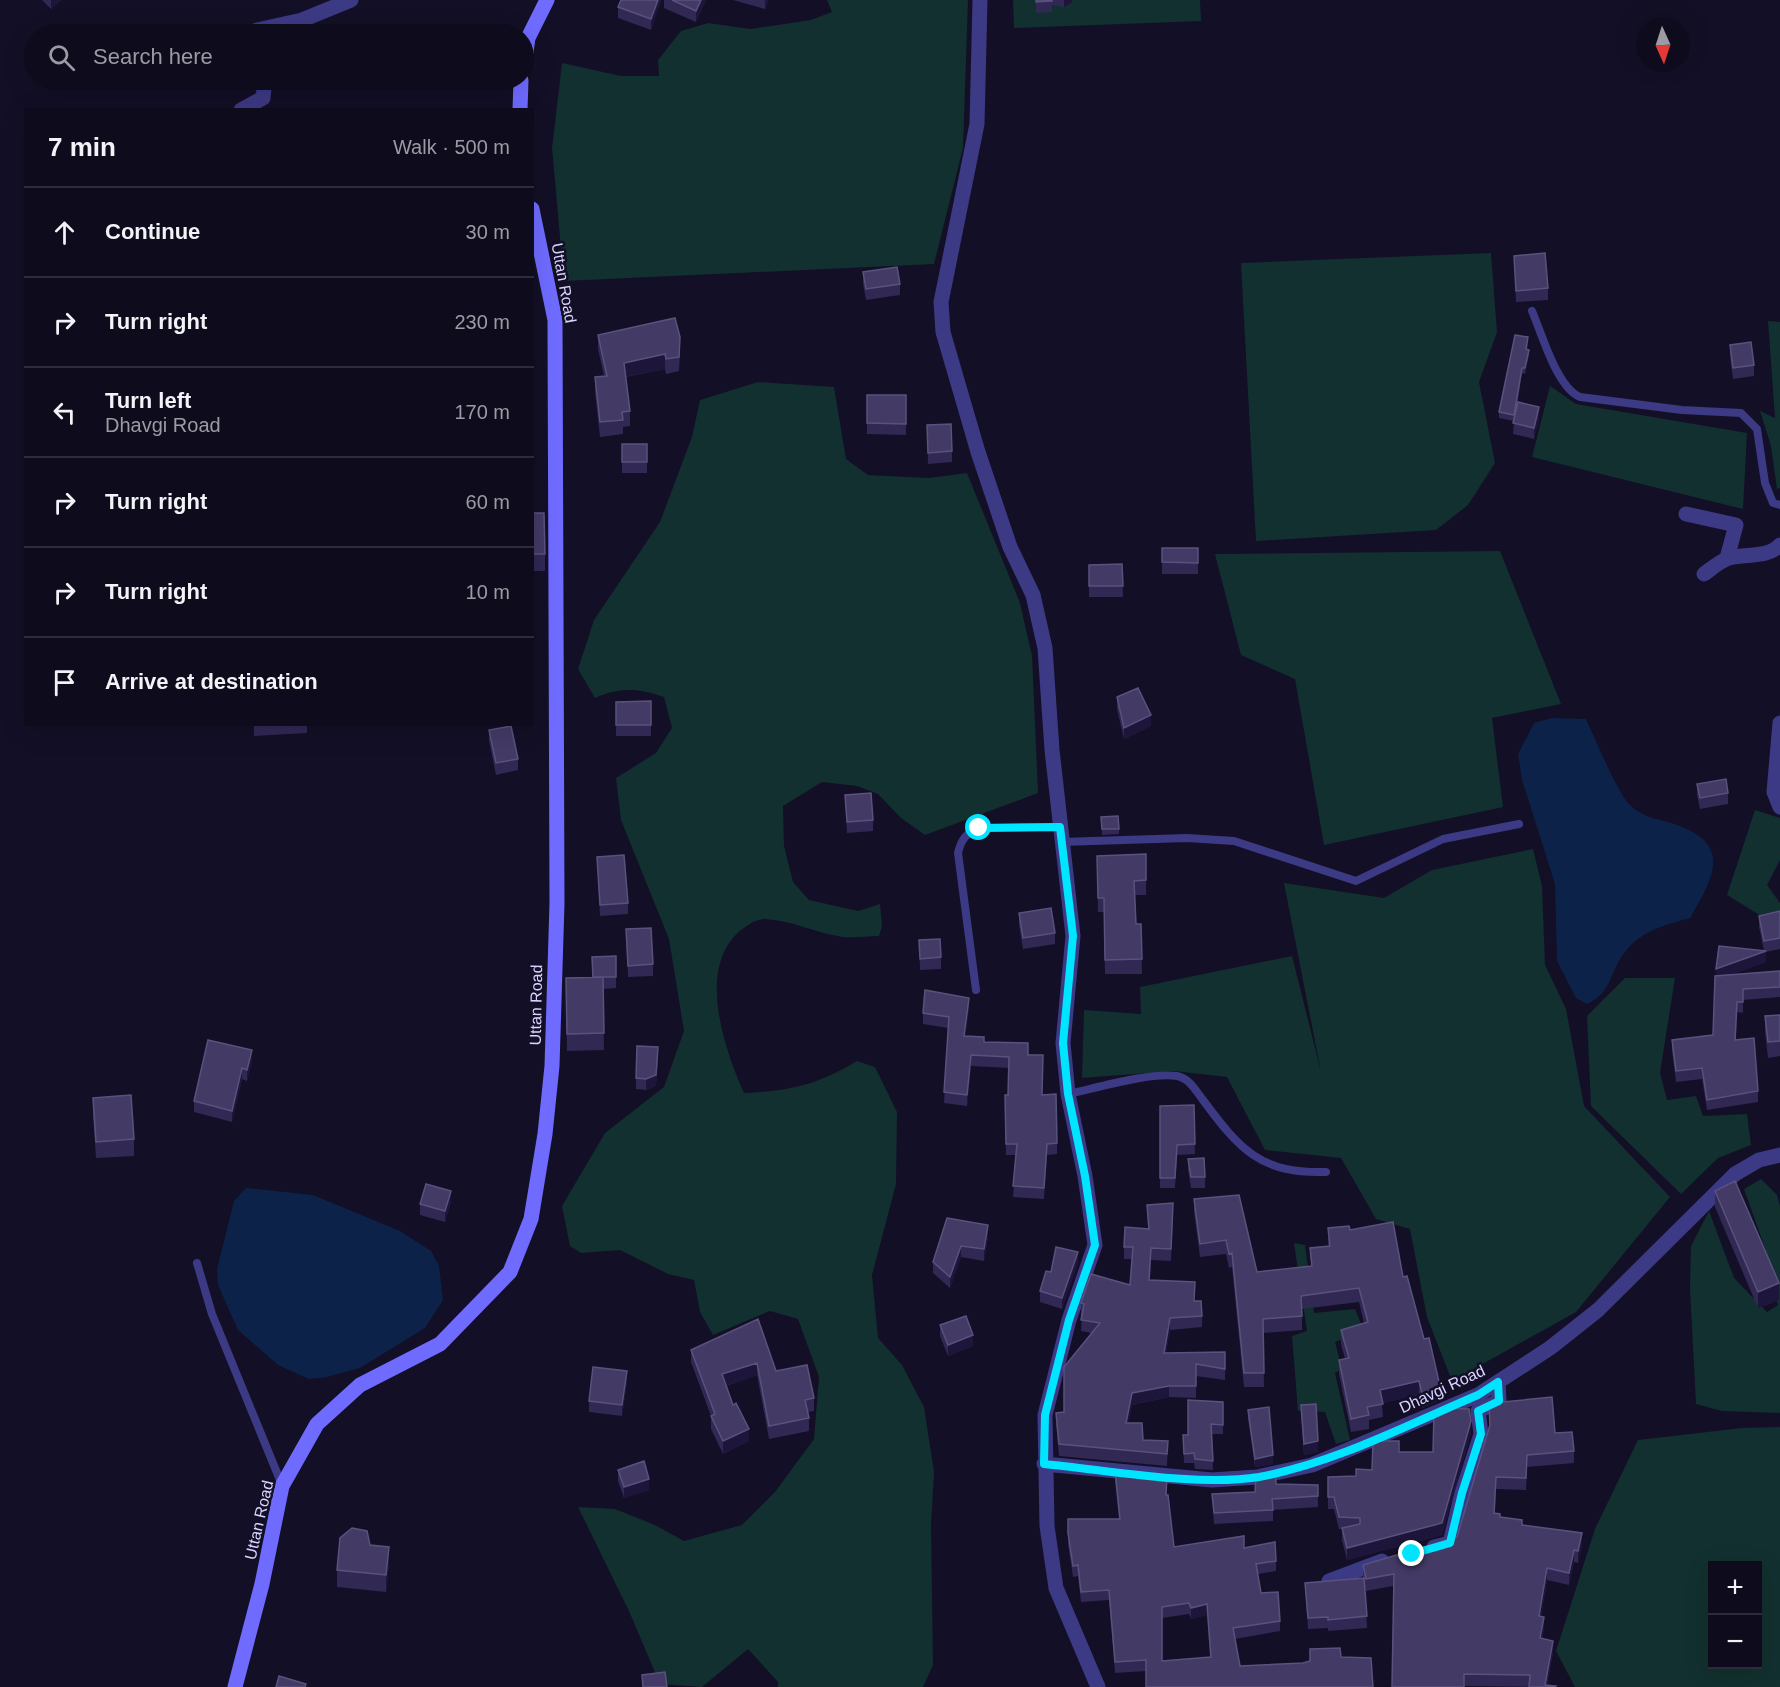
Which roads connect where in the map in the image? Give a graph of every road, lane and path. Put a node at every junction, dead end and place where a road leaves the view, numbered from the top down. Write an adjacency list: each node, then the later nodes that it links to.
1 (351, 0): 4 (street)
2 (547, 0): 5 (main road)
3 (980, 0): 20 (street)
4 (284, 24)
5 (534, 26)
6 (264, 90): 8 (street)
7 (521, 90): 9 (main road)
8 (245, 108)
9 (520, 108)
10 (534, 219): 28 (main road, Uttan Road)
11 (1532, 311): 12 (lane)
12 (1780, 505)
13 (1686, 514): 15 (street)
14 (1780, 545): 15 (street)
15 (1727, 558): 16 (street)
16 (1704, 574)
17 (1780, 723): 18 (street)
18 (1780, 807)
19 (1519, 824): 20 (lane)
20 (1061, 834): 21 (lane); 22 (street)
21 (976, 990)
22 (1068, 1094): 24 (lane); 27 (street)
23 (1780, 1155): 26 (street, Dhavgi Road)
24 (1326, 1172)
25 (197, 1263): 28 (lane)
26 (1498, 1382): 27 (street, Dhavgi Road); 29 (street)
27 (1044, 1464): 33 (street)
28 (282, 1486): 32 (main road, Uttan Road)
29 (1421, 1551)
30 (1402, 1556): 31 (street)
31 (1329, 1581)
32 (235, 1687)
33 (1098, 1687)

